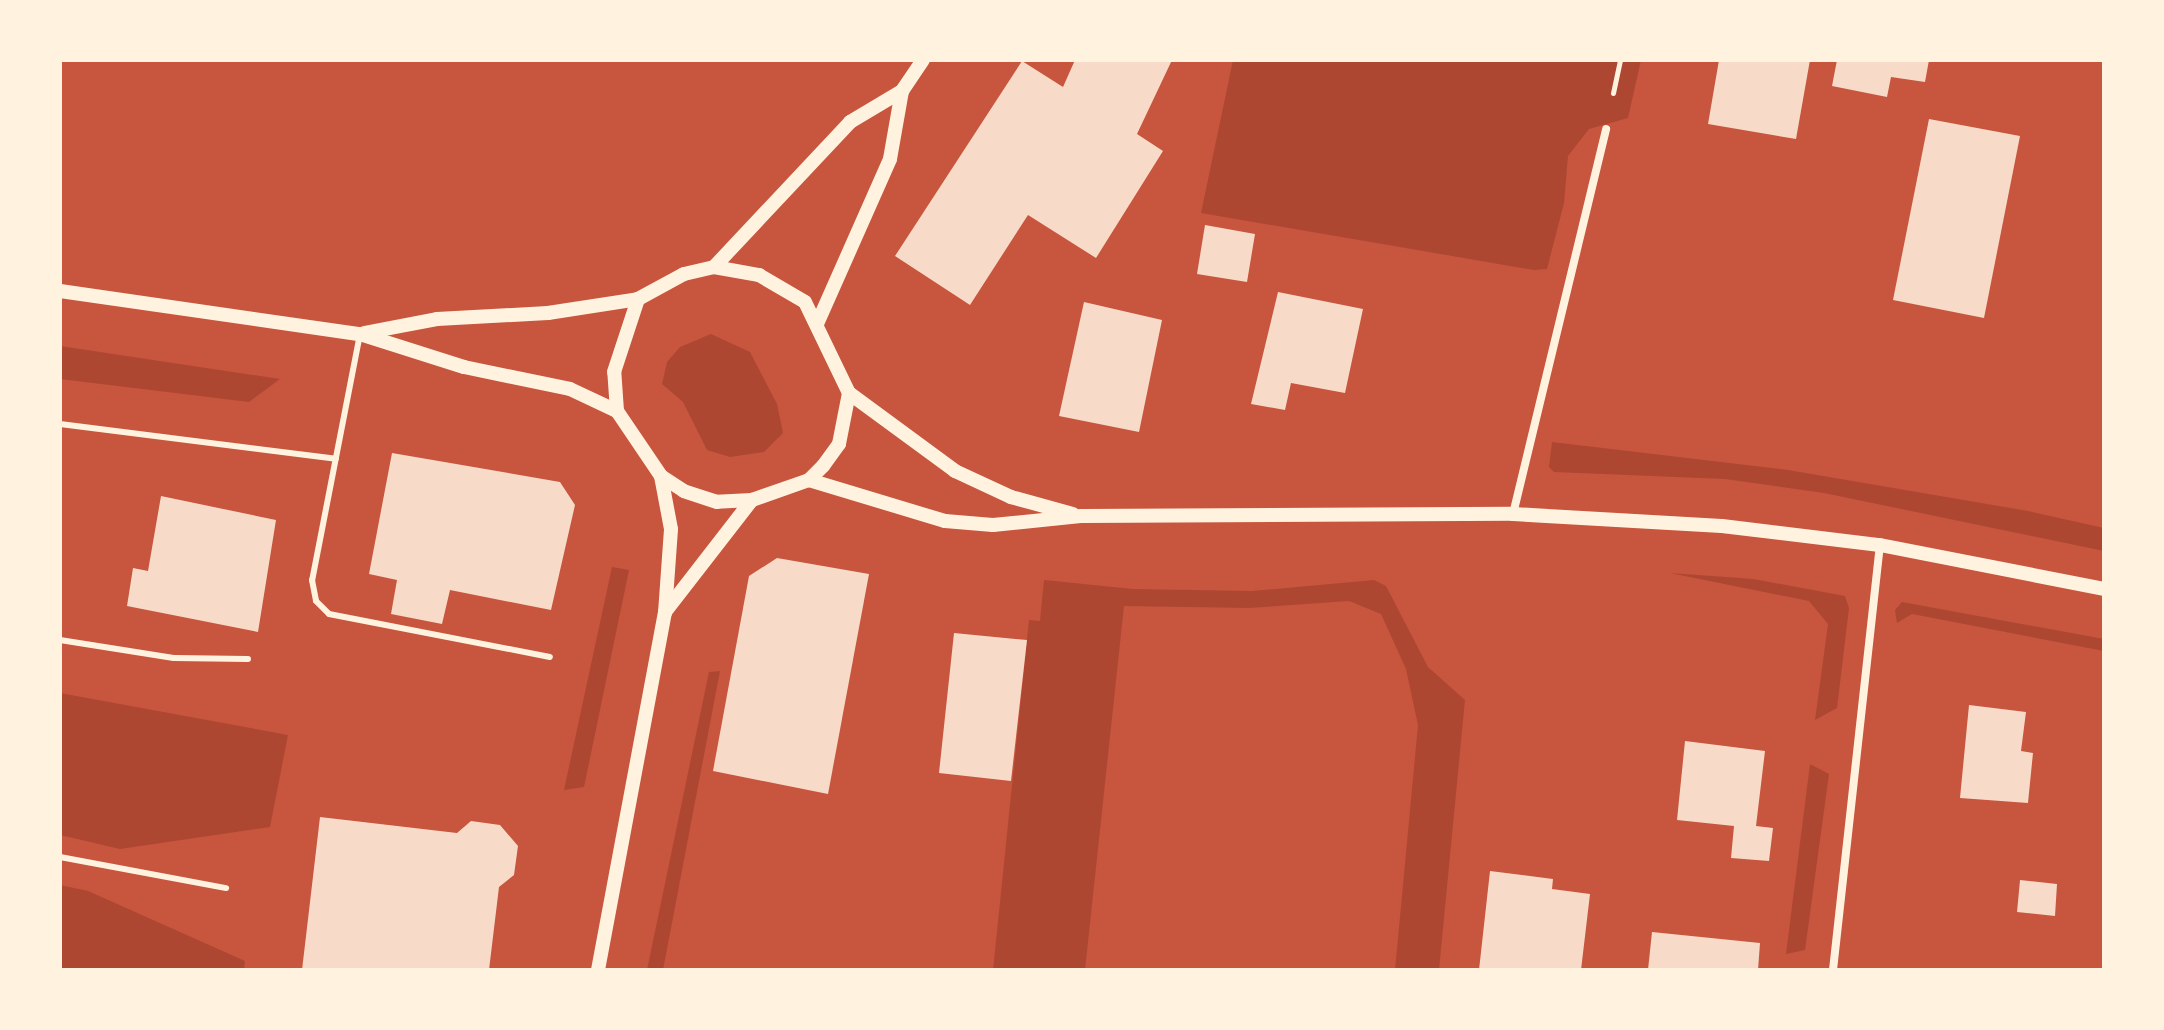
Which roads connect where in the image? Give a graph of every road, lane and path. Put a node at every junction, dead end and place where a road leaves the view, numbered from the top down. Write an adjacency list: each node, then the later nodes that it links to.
1 (923, 60): 2 (street)
2 (902, 91): 4 (street); 7 (street)
3 (1606, 129): 16 (street)
4 (714, 267): 6 (street); 7 (street)
5 (60, 291): 8 (street)
6 (638, 299): 8 (street); 10 (street)
7 (817, 324): 9 (street)
8 (360, 334): 10 (street); 12 (lane)
9 (849, 393): 14 (street); 17 (street)
10 (617, 411): 13 (street)
11 (60, 424): 12 (lane)
12 (336, 459): 22 (lane)
13 (661, 476): 15 (street); 20 (street)
14 (809, 480): 15 (street); 17 (street)
15 (752, 500): 20 (street)
16 (1513, 514): 17 (street); 18 (street)
17 (1081, 516)
18 (1880, 545): 19 (street); 27 (street)
19 (2104, 589)
20 (665, 613): 26 (street)
21 (60, 640): 23 (lane)
22 (550, 657)
23 (248, 659)
24 (60, 857): 25 (lane)
25 (226, 888)
26 (598, 970)
27 (1833, 970)

